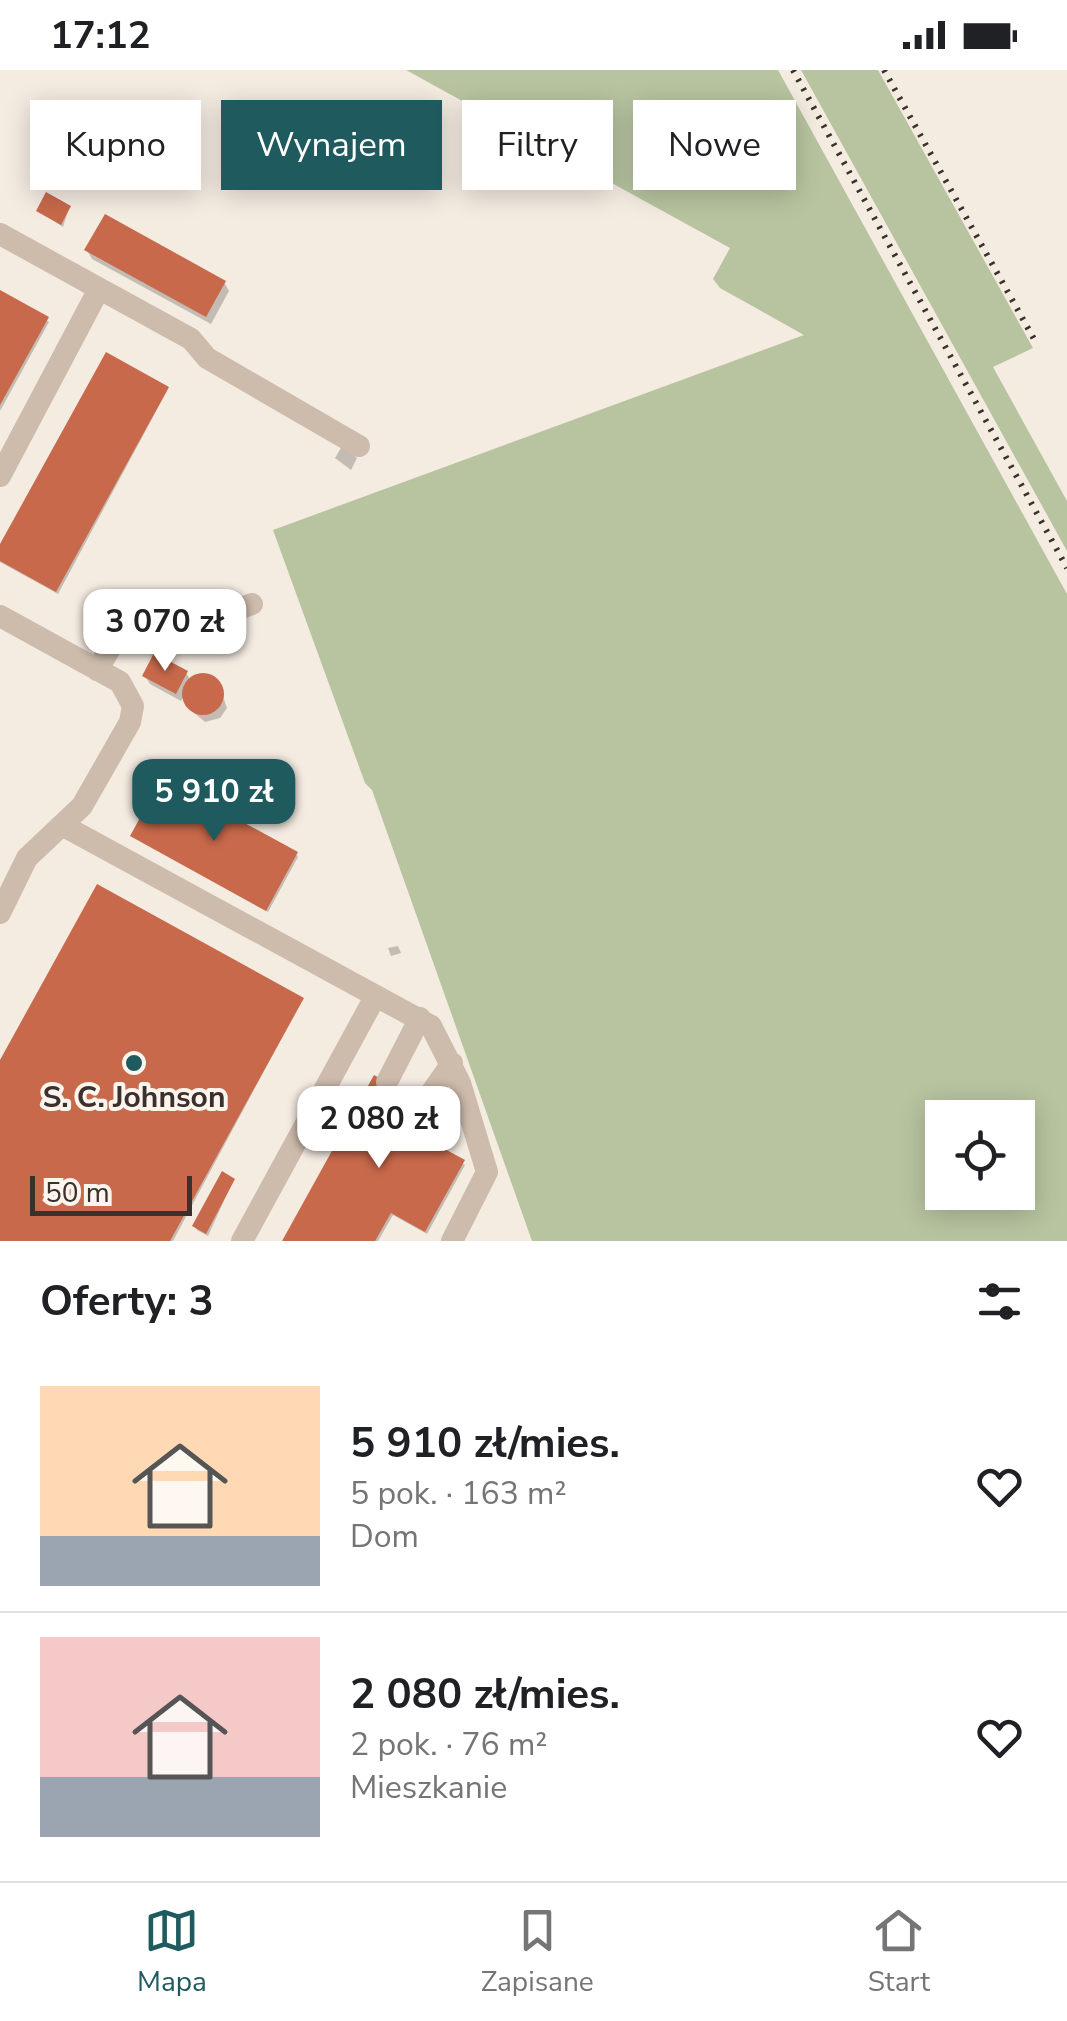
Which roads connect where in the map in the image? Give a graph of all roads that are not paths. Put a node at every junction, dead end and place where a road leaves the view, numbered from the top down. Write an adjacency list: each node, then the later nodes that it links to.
1 (0, 234): 2 (lane)
2 (100, 289): 3 (lane); 4 (lane)
3 (359, 446)
4 (0, 476)
5 (252, 604): 8 (lane)
6 (6, 619): 7 (lane); 8 (lane)
7 (0, 644)
8 (97, 670): 9 (lane)
9 (62, 825): 10 (lane); 11 (lane)
10 (0, 913)
11 (375, 997): 12 (lane); 16 (lane)
12 (420, 1018): 13 (lane); 14 (lane)
13 (452, 1063): 15 (lane); 17 (lane)
14 (386, 1082)
15 (424, 1103)
16 (242, 1241)
17 (452, 1241)

